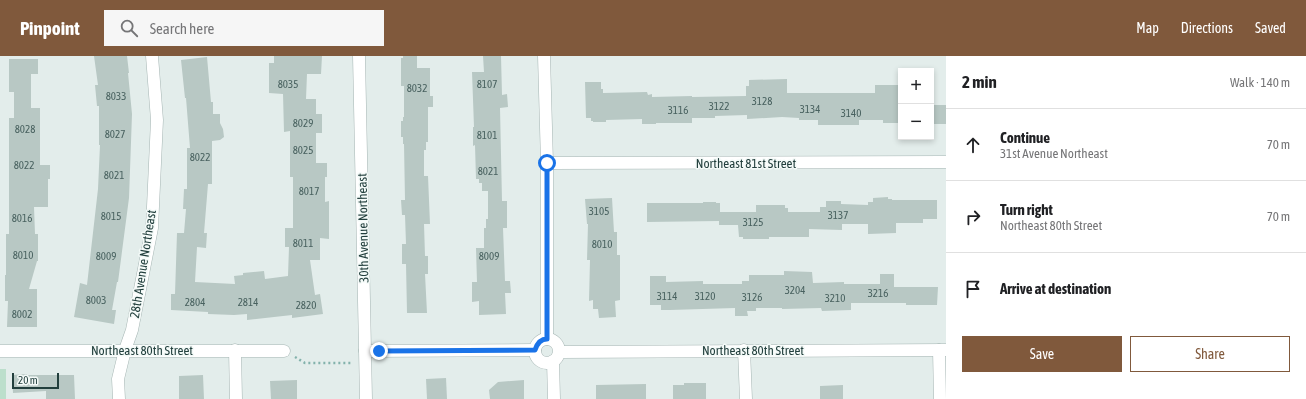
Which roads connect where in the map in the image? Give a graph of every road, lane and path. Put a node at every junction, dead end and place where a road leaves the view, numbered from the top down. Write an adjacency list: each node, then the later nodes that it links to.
1 (152, 56): 7 (street, 28th Avenue Northeast)
2 (359, 56): 13 (street, 30th Avenue Northeast)
3 (544, 56): 5 (street)
4 (946, 162): 5 (street, Northeast 81st Street)
5 (547, 163): 6 (street)
6 (547, 339): 9 (street); 15 (street)
7 (125, 350): 8 (street, Northeast 80th Street); 12 (street, Northeast 80th Street); 17 (street, 28th Avenue Northeast)
8 (235, 350): 14 (street, Northeast 80th Street); 18 (street)
9 (535, 350): 13 (street); 15 (street)
10 (744, 350): 11 (street, Northeast 80th Street); 15 (street, Northeast 80th Street); 21 (street)
11 (943, 350): 22 (street)
12 (0, 351)
13 (365, 351): 19 (street, 30th Avenue Northeast)
14 (288, 353): 16 (path)
15 (556, 357): 20 (street)
16 (352, 363)
17 (118, 399)
18 (236, 399)
19 (366, 399)
20 (554, 399)
21 (746, 399)
22 (940, 399)

